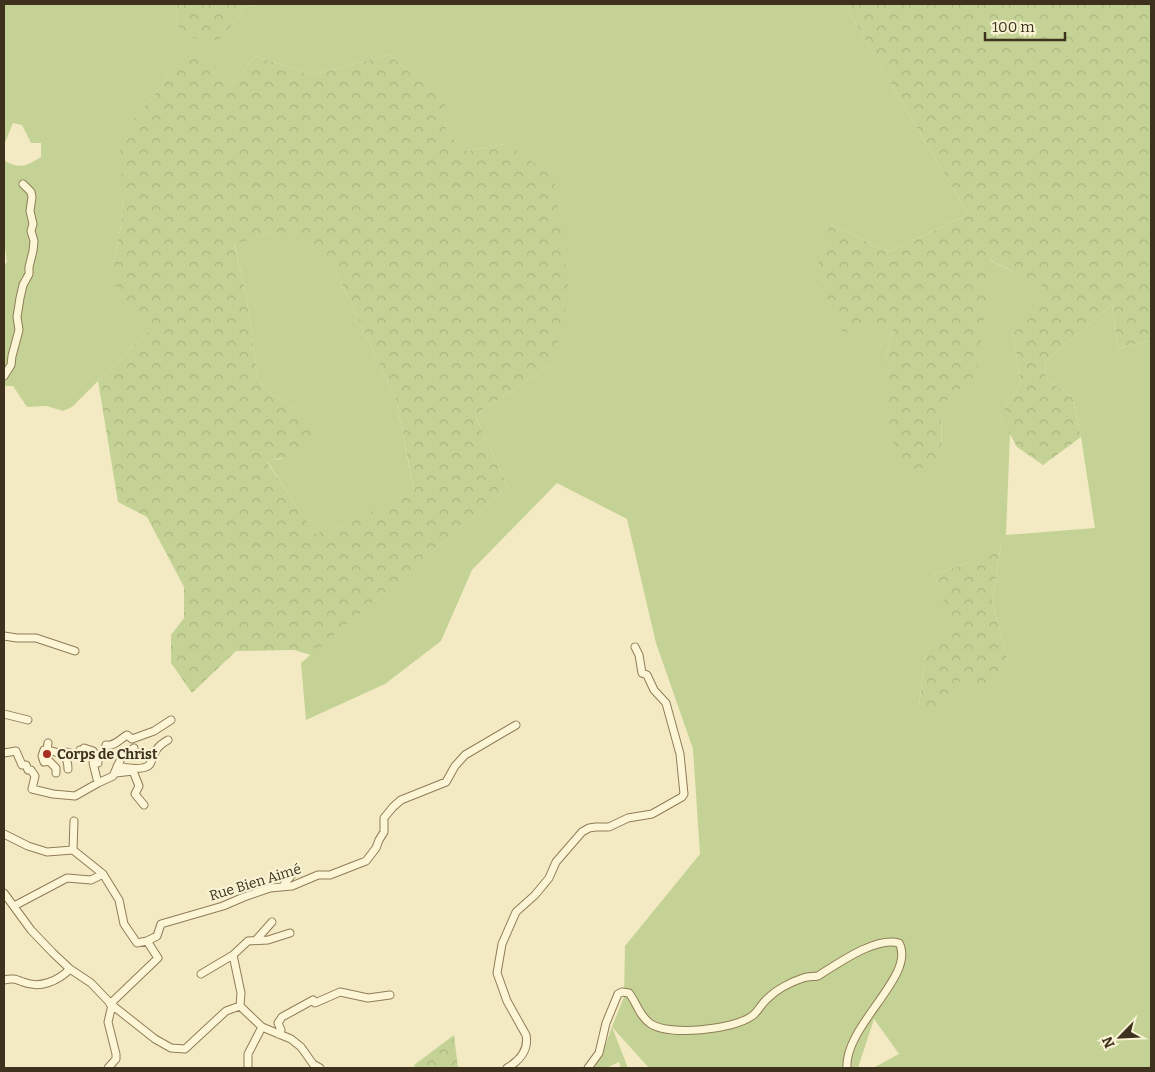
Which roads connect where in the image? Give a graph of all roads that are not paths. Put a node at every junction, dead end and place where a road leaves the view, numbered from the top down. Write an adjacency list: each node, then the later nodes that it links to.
1 (23, 184): 2 (street)
2 (4, 376)
3 (4, 636): 5 (street)
4 (635, 648): 44 (street)
5 (75, 650)
6 (4, 714): 7 (street)
7 (28, 720)
8 (171, 720): 14 (street)
9 (516, 725): 25 (street, Rue Bien Aimé)
10 (168, 740): 16 (street)
11 (134, 748): 16 (street)
12 (4, 753): 18 (street)
13 (64, 755): 14 (street); 15 (street); 17 (street)
14 (98, 756): 18 (street)
15 (68, 768)
16 (116, 769): 18 (street); 19 (street)
17 (56, 773)
18 (98, 783)
19 (144, 805)
20 (74, 820): 22 (street)
21 (4, 834): 22 (street)
22 (73, 850): 24 (street)
23 (293, 873): 25 (street)
24 (103, 874): 27 (street); 31 (street)
25 (283, 886): 31 (street, Rue Bien Aimé)
26 (4, 893): 27 (street)
27 (14, 906): 33 (street)
28 (272, 922): 30 (street)
29 (290, 933): 30 (street)
30 (256, 940): 32 (street)
31 (147, 941): 37 (street)
32 (233, 955): 34 (street); 38 (street)
33 (70, 969): 35 (street); 37 (street)
34 (201, 974)
35 (4, 980)
36 (390, 995): 40 (street)
37 (111, 1004): 38 (street); 41 (street)
38 (240, 1006): 39 (street)
39 (262, 1027): 40 (street); 42 (street)
40 (278, 1034): 43 (street)
41 (108, 1068)
42 (248, 1068)
43 (320, 1068)
44 (507, 1068)
45 (588, 1068): 46 (street)
46 (847, 1068)

